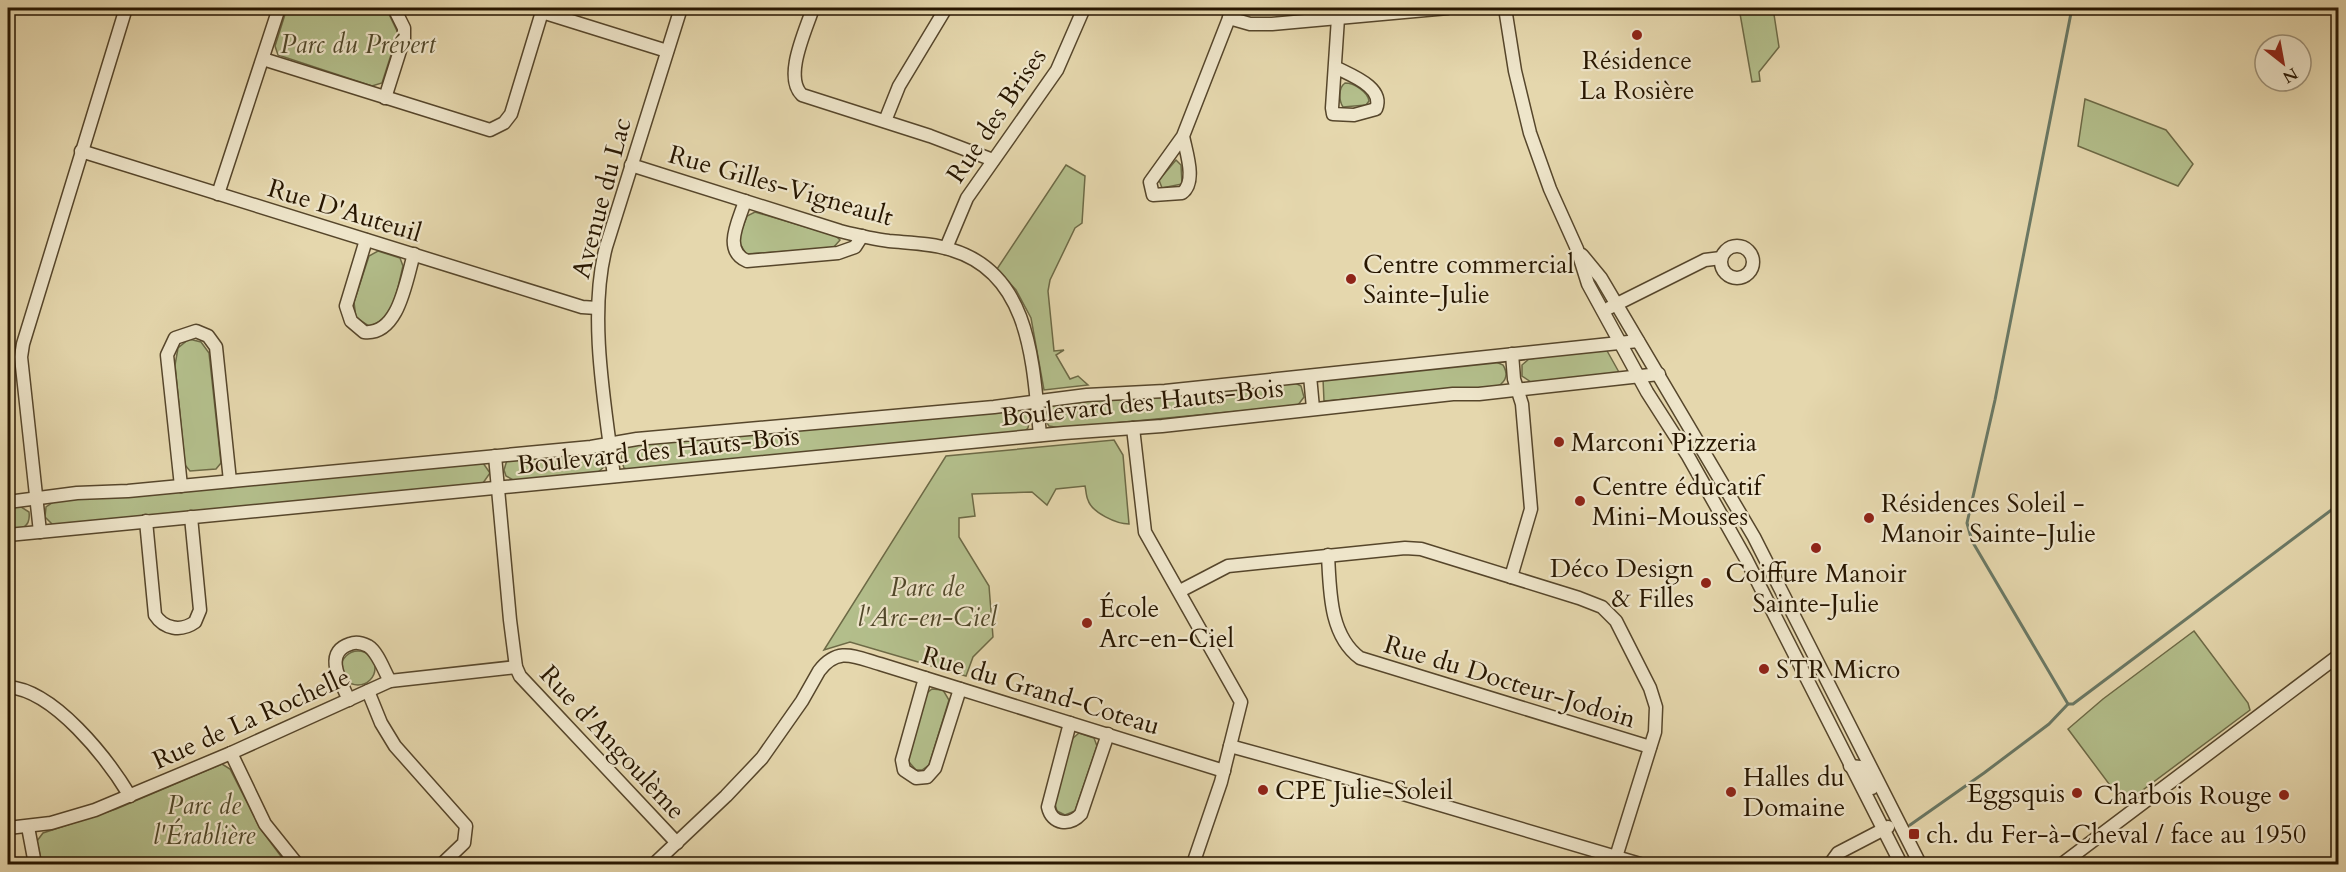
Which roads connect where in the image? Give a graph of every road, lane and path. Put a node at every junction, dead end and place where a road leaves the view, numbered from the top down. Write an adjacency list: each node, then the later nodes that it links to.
1 (126, 8): 19 (street)
2 (279, 8): 14 (street)
3 (394, 8): 16 (street)
4 (681, 8): 13 (street, Avenue du Lac)
5 (813, 8): 17 (street)
6 (946, 8): 17 (street)
7 (1084, 8): 20 (street, Rue des Brises)
8 (1448, 8): 12 (street)
9 (1505, 8): 27 (street)
10 (540, 10): 13 (street); 16 (street)
11 (1231, 13): 12 (street); 18 (street)
12 (1338, 18): 15 (street)
13 (667, 51): 21 (street, Avenue du Lac)
14 (263, 60): 16 (street); 22 (street)
15 (1335, 67): 15 (street)
16 (385, 98)
17 (885, 121): 20 (street)
18 (1183, 136): 18 (street)
19 (81, 151): 22 (street, Rue D'Auteuil); 36 (street)
20 (993, 160): 26 (street, Rue des Brises)
21 (631, 165): 23 (street, Rue Gilles-Vigneault); 31 (street, Avenue du Lac)
22 (218, 194): 25 (street, Rue D'Auteuil)
23 (745, 201): 24 (street, Rue Gilles-Vigneault); 24 (street)
24 (861, 236): 26 (street, Rue Gilles-Vigneault)
25 (366, 240): 28 (street, Rue D'Auteuil); 28 (street)
26 (946, 248): 42 (street, Rue Gilles-Vigneault)
27 (1577, 249): 30 (street); 32 (street)
28 (414, 255): 31 (street, Rue D'Auteuil)
29 (1720, 258): 30 (street)
30 (1616, 304): 32 (street); 33 (street)
31 (597, 308): 46 (street, Avenue du Lac)
32 (1602, 311): 34 (street)
33 (1638, 341): 34 (street, Boulevard des Hauts-Bois); 38 (street)
34 (1620, 342): 35 (street, Boulevard des Hauts-Bois); 40 (street)
35 (1512, 354): 39 (street, Boulevard des Hauts-Bois); 41 (street)
36 (21, 357): 37 (street); 52 (street)
37 (8, 358)
38 (1659, 374): 40 (street, Boulevard des Hauts-Bois); 77 (street)
39 (1310, 376): 42 (street, Boulevard des Hauts-Bois); 43 (street, Boulevard des Hauts-Bois)
40 (1639, 378): 41 (street, Boulevard des Hauts-Bois); 74 (street)
41 (1518, 390): 43 (street, Boulevard des Hauts-Bois); 59 (street)
42 (1036, 401): 45 (street, Rue Gilles-Vigneault); 46 (street, Boulevard des Hauts-Bois)
43 (1313, 408): 44 (street, Boulevard des Hauts-Bois)
44 (1133, 428): 45 (street, Boulevard des Hauts-Bois); 60 (street)
45 (1040, 435): 48 (street, Boulevard des Hauts-Bois)
46 (610, 443): 47 (street, Boulevard des Hauts-Bois); 48 (street, Avenue du Lac)
47 (495, 456): 49 (street, Boulevard des Hauts-Bois); 51 (street, Rue d'Angoulème)
48 (614, 476): 51 (street, Boulevard des Hauts-Bois)
49 (230, 481): 50 (street, Boulevard des Hauts-Bois); 50 (street)
50 (181, 486): 52 (street, Boulevard des Hauts-Bois)
51 (499, 488): 54 (street, Boulevard des Hauts-Bois); 62 (street, Rue d'Angoulème)
52 (36, 497): 53 (street, Boulevard des Hauts-Bois); 56 (street)
53 (8, 502)
54 (191, 517): 55 (street, Boulevard des Hauts-Bois); 55 (street)
55 (146, 521): 56 (street, Boulevard des Hauts-Bois)
56 (40, 532): 57 (street, Boulevard des Hauts-Bois)
57 (8, 535)
58 (1328, 555): 59 (street); 60 (street); 72 (street, Rue du Docteur-Jodoin)
59 (1511, 577): 72 (street)
60 (1180, 591): 71 (street)
61 (2338, 656): 93 (street)
62 (516, 667): 64 (street, Rue de La Rochelle); 82 (street, Rue d'Angoulème)
63 (924, 678): 66 (street, Rue du Grand-Coteau); 66 (street); 82 (street, Rue du Grand-Coteau)
64 (390, 681): 67 (street, Rue de La Rochelle); 68 (street)
65 (8, 687): 76 (street)
66 (960, 689): 69 (street, Rue du Grand-Coteau)
67 (368, 691): 68 (street, Rue de La Rochelle); 86 (street)
68 (349, 700): 73 (street, Rue de La Rochelle)
69 (1070, 723): 70 (street, Rue du Grand-Coteau); 70 (street)
70 (1108, 734): 75 (street, Rue du Grand-Coteau)
71 (1230, 746): 75 (street); 83 (street)
72 (1650, 747): 83 (street)
73 (231, 753): 76 (street, Rue de La Rochelle); 85 (street)
74 (1850, 766): 77 (street); 81 (street)
75 (1224, 771): 88 (street)
76 (130, 796): 79 (street, Rue de La Rochelle)
77 (1888, 802): 78 (street)
78 (1898, 822): 81 (street); 92 (street)
79 (28, 827): 80 (street, Rue de La Rochelle); 84 (street)
80 (8, 828)
81 (1883, 830): 90 (street); 91 (street)
82 (677, 843): 87 (street, Rue du Grand-Coteau)
83 (1616, 857): 89 (street)
84 (35, 864)
85 (297, 864)
86 (442, 864)
87 (654, 864)
88 (1196, 864)
89 (1640, 864)
90 (1830, 864)
91 (1901, 864)
92 (1920, 864)
93 (2062, 864)

